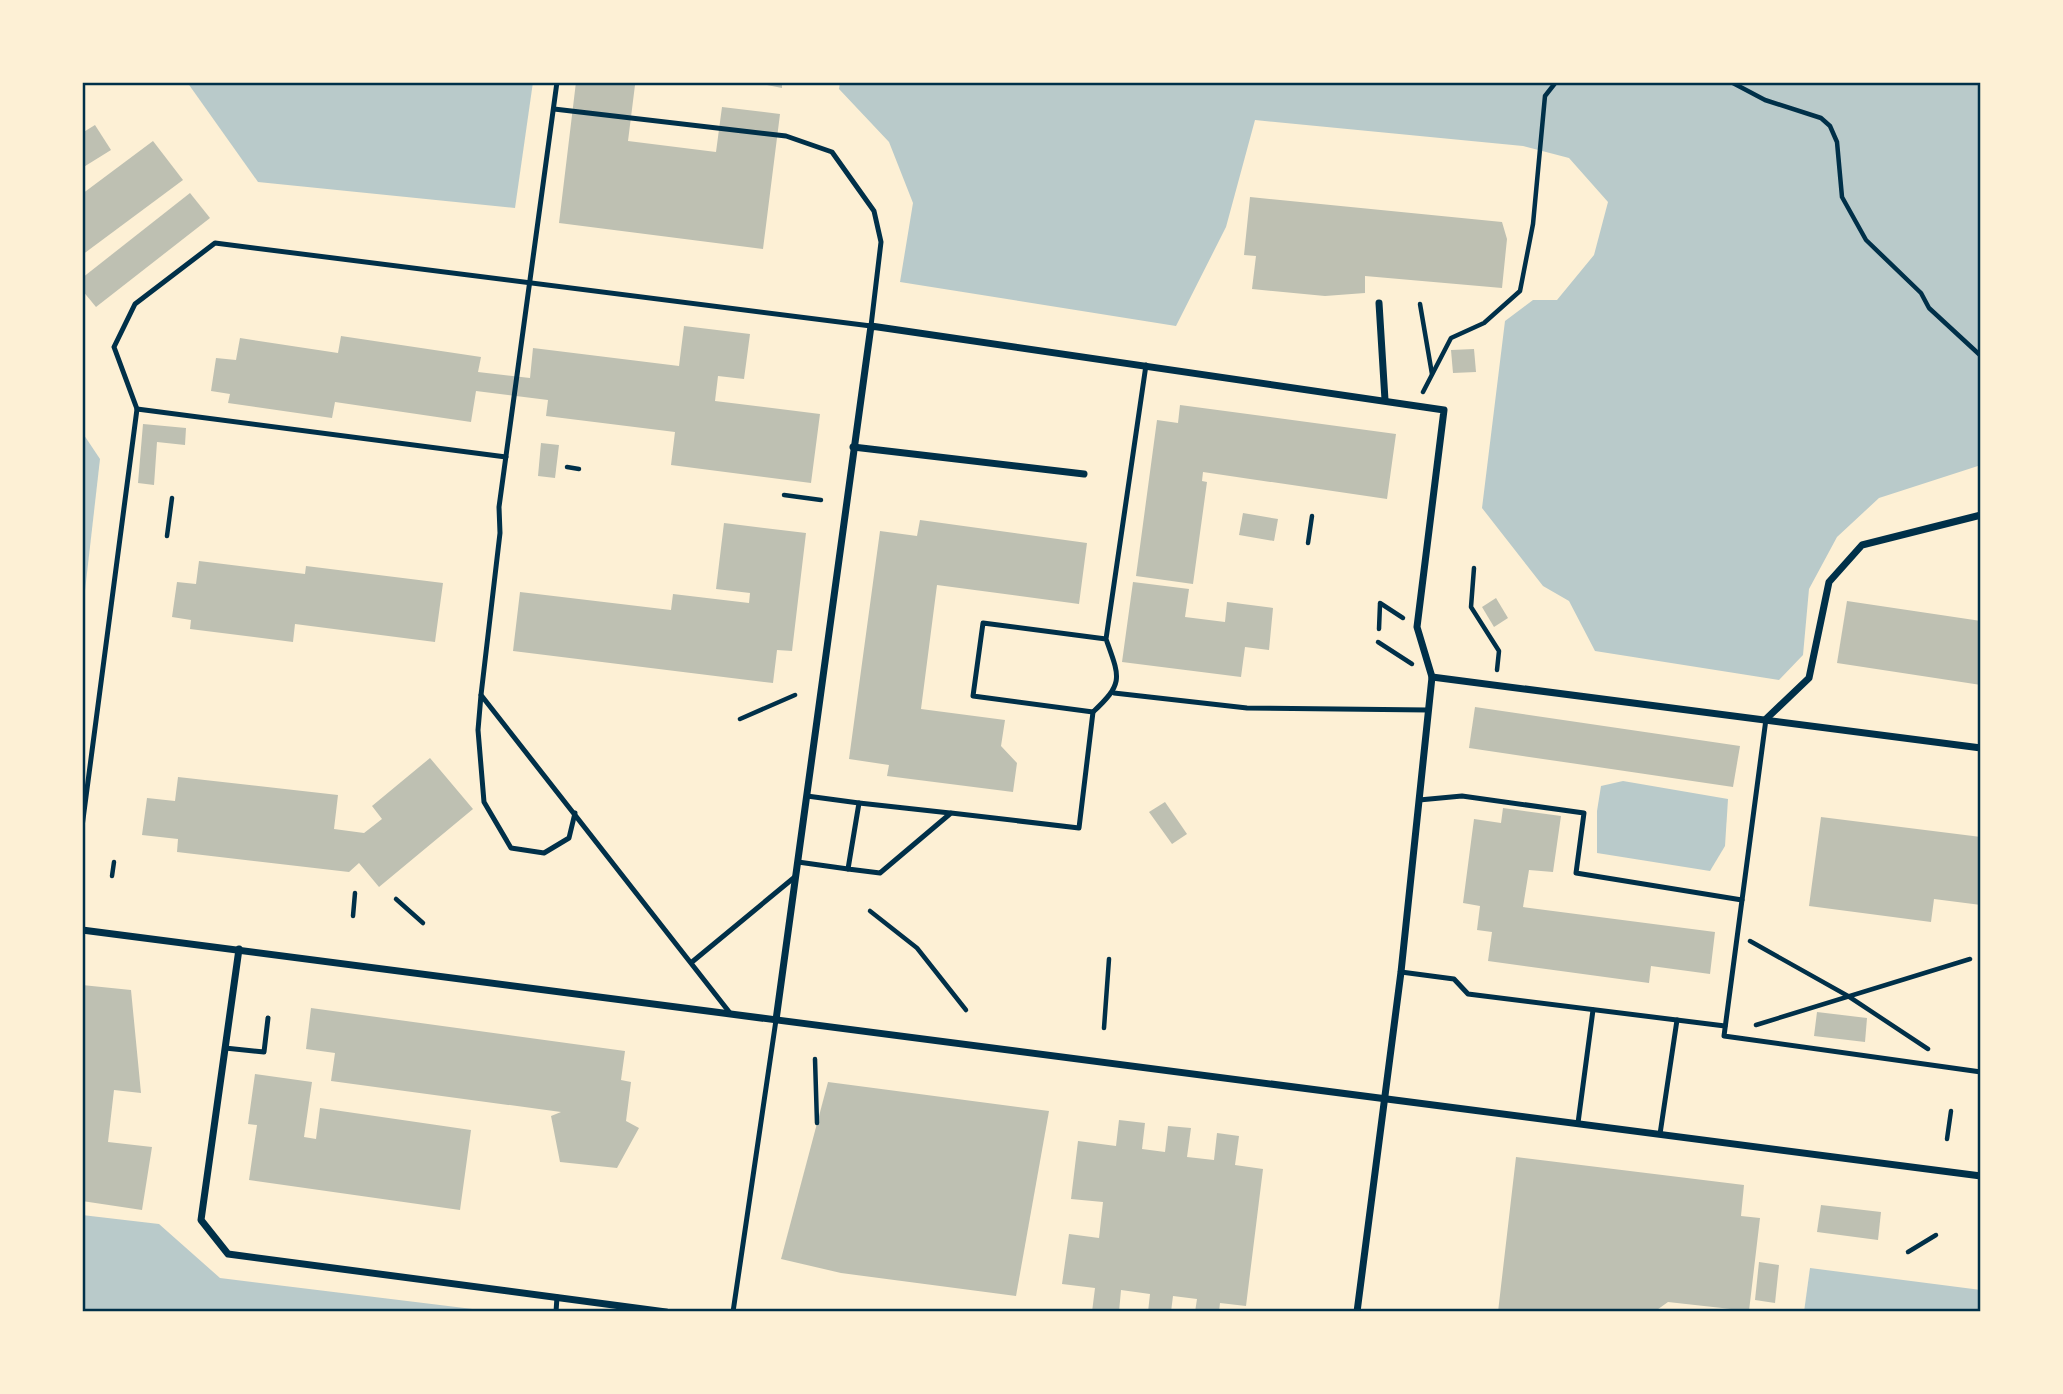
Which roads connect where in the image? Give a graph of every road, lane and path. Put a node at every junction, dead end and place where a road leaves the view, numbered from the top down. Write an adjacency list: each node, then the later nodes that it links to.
1 (557, 82): 4 (lane)
2 (1556, 82): 11 (path)
3 (1731, 82): 9 (path)
4 (554, 109): 5 (lane); 8 (lane)
5 (530, 285): 8 (lane); 14 (lane); 16 (lane)
6 (1379, 303): 12 (street)
7 (1420, 304): 11 (path)
8 (871, 326): 10 (street); 15 (street)
9 (1981, 356)
10 (1146, 365): 12 (street); 30 (lane)
11 (1432, 374): 13 (path)
12 (1385, 400): 13 (street)
13 (1416, 405): 28 (street)
14 (137, 409): 16 (lane); 47 (lane)
15 (852, 447): 19 (street); 42 (street)
16 (506, 457): 35 (lane)
17 (567, 467): 18 (path)
18 (579, 469)
19 (1084, 474)
20 (784, 495): 22 (path)
21 (172, 498): 25 (path)
22 (821, 500)
23 (1981, 515): 40 (street)
24 (1312, 516): 26 (path)
25 (167, 537)
26 (1308, 542)
27 (1474, 568): 32 (path)
28 (1417, 627): 29 (path); 33 (street)
29 (1379, 629)
30 (1106, 639): 34 (lane); 38 (lane)
31 (1378, 642): 33 (path)
32 (1499, 652)
33 (1432, 677): 37 (street); 40 (street)
34 (1114, 693): 37 (lane); 38 (lane)
35 (481, 695): 45 (lane); 45 (lane)
36 (795, 695): 39 (path)
37 (1428, 710): 43 (street)
38 (1093, 712): 46 (lane)
39 (740, 719)
40 (1766, 719): 41 (street); 55 (lane)
41 (1981, 748)
42 (807, 796): 44 (lane); 49 (street)
43 (1419, 800): 55 (lane); 65 (street)
44 (859, 803): 46 (lane); 50 (lane)
45 (575, 813): 64 (lane)
46 (951, 813): 50 (lane)
47 (82, 827)
48 (114, 862): 51 (path)
49 (798, 862): 50 (lane); 52 (street)
50 (848, 869)
51 (112, 876)
52 (796, 876): 64 (lane); 71 (street)
53 (355, 893): 57 (path)
54 (396, 899): 58 (path)
55 (1742, 900): 60 (lane)
56 (870, 911): 67 (path)
57 (353, 916)
58 (423, 923)
59 (82, 930): 61 (street)
60 (1737, 933): 66 (path); 73 (lane)
61 (239, 949): 69 (street); 76 (street)
62 (1110, 959): 74 (path)
63 (1970, 959): 66 (path)
64 (692, 962): 69 (lane)
65 (1401, 972): 68 (lane); 80 (street)
66 (1848, 996): 75 (path); 78 (path)
67 (967, 1010)
68 (1593, 1010): 72 (lane); 83 (lane)
69 (730, 1013): 71 (street)
70 (268, 1018): 76 (lane)
71 (776, 1020): 80 (street); 92 (lane)
72 (1677, 1020): 73 (lane); 84 (lane)
73 (1725, 1026): 75 (lane)
74 (1104, 1028)
75 (1724, 1036): 78 (lane)
76 (225, 1048): 89 (street)
77 (815, 1059): 82 (path)
78 (1956, 1069): 79 (lane)
79 (1981, 1072)
80 (1384, 1099): 83 (street); 93 (street)
81 (1951, 1111): 85 (path)
82 (817, 1123)
83 (1577, 1123): 84 (street)
84 (1660, 1134): 86 (street)
85 (1947, 1139)
86 (1981, 1176)
87 (1936, 1235): 88 (path)
88 (1908, 1252)
89 (557, 1297): 90 (lane); 91 (street)
90 (556, 1312)
91 (666, 1312)
92 (733, 1312)
93 (1357, 1312)

